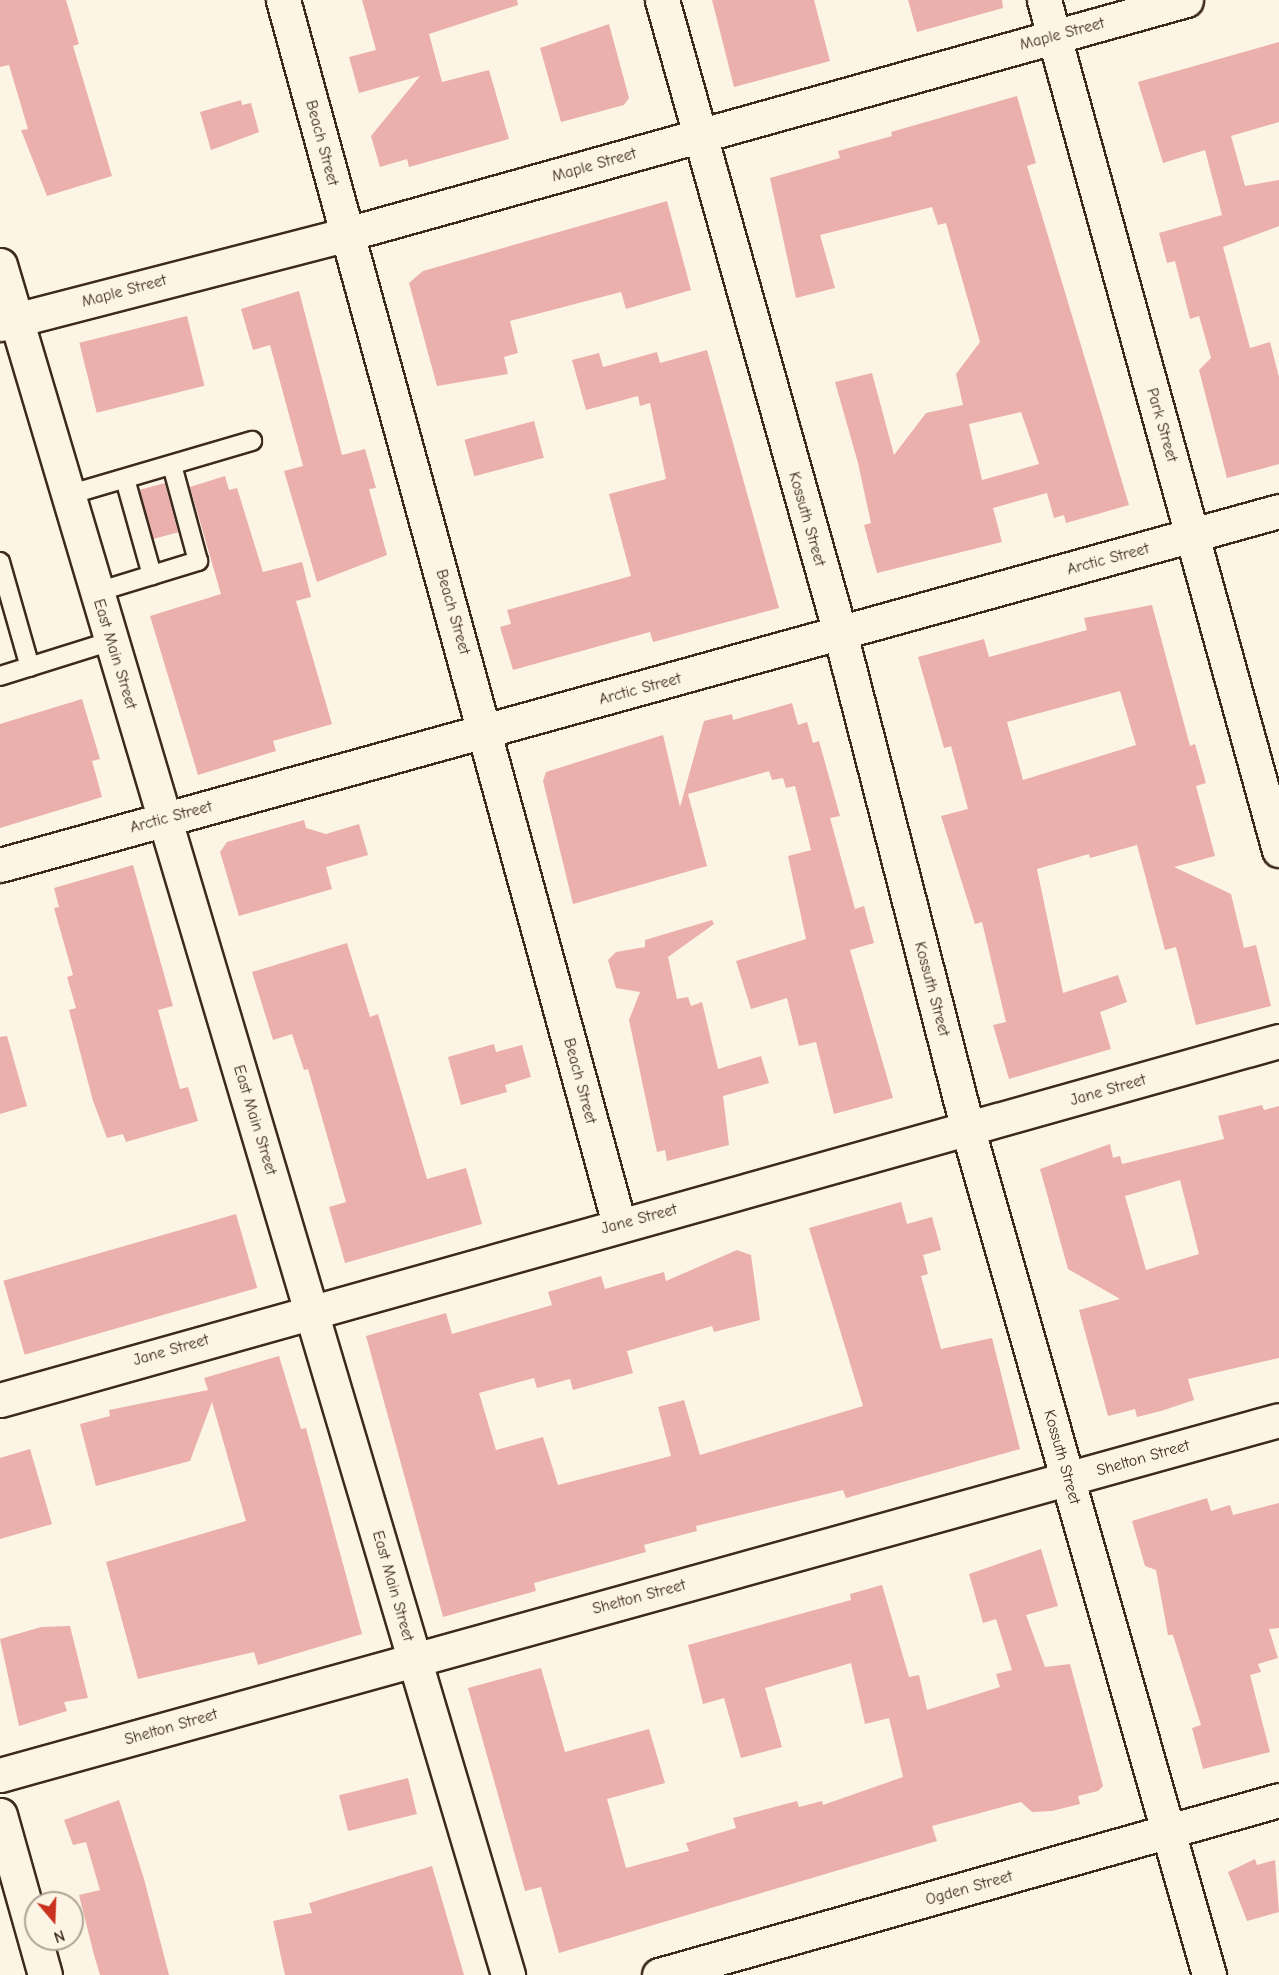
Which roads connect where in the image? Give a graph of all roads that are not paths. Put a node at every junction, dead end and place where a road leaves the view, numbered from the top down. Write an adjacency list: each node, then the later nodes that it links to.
1 (283, 0): 7 (street, Beach Street)
2 (662, 0): 6 (street, Kossuth Street)
3 (1044, 0): 5 (street, Park Street)
4 (1186, 0): 5 (street, Maple Street)
5 (1054, 36): 6 (street, Maple Street); 15 (street, Park Street)
6 (699, 135): 7 (street, Maple Street); 19 (street, Kossuth Street)
7 (347, 234): 9 (street, Maple Street); 23 (street, Beach Street)
8 (0, 265): 9 (street, East Main Street)
9 (8, 321): 13 (street, East Main Street)
10 (252, 441): 11 (lane)
11 (172, 465): 12 (lane); 17 (lane)
12 (125, 479): 13 (lane); 17 (lane)
13 (68, 495): 18 (street, East Main Street)
14 (1279, 511): 15 (street, Arctic Street)
15 (1192, 535): 19 (street, Arctic Street); 25 (street, Park Street)
16 (0, 561): 21 (lane)
17 (152, 575): 18 (lane)
18 (97, 592): 20 (street, East Main Street)
19 (840, 633): 23 (street, Arctic Street); 28 (street, Kossuth Street)
20 (112, 641): 21 (lane); 24 (street, East Main Street)
21 (30, 667): 22 (lane)
22 (0, 676)
23 (486, 731): 24 (street, Arctic Street); 29 (street, Beach Street)
24 (164, 819): 26 (street, Arctic Street); 30 (street, East Main Street)
25 (1279, 850)
26 (0, 865)
27 (1279, 1041): 28 (street, Jane Street)
28 (968, 1130): 29 (street, Jane Street); 33 (street, Kossuth Street)
29 (619, 1224): 30 (street, Jane Street)
30 (313, 1309): 31 (street, Jane Street); 34 (street, East Main Street)
31 (0, 1400)
32 (1279, 1420): 33 (street, Shelton Street)
33 (1068, 1479): 34 (street, Shelton Street); 38 (street, Kossuth Street)
34 (414, 1658): 35 (street, Shelton Street); 40 (street, East Main Street)
35 (0, 1775)
36 (1279, 1800): 38 (street, Ogden Street)
37 (0, 1815): 39 (street)
38 (1169, 1832): 41 (street, Ogden Street); 42 (street, Kossuth Street)
39 (45, 1975)
40 (508, 1975)
41 (659, 1975)
42 (1209, 1975)

